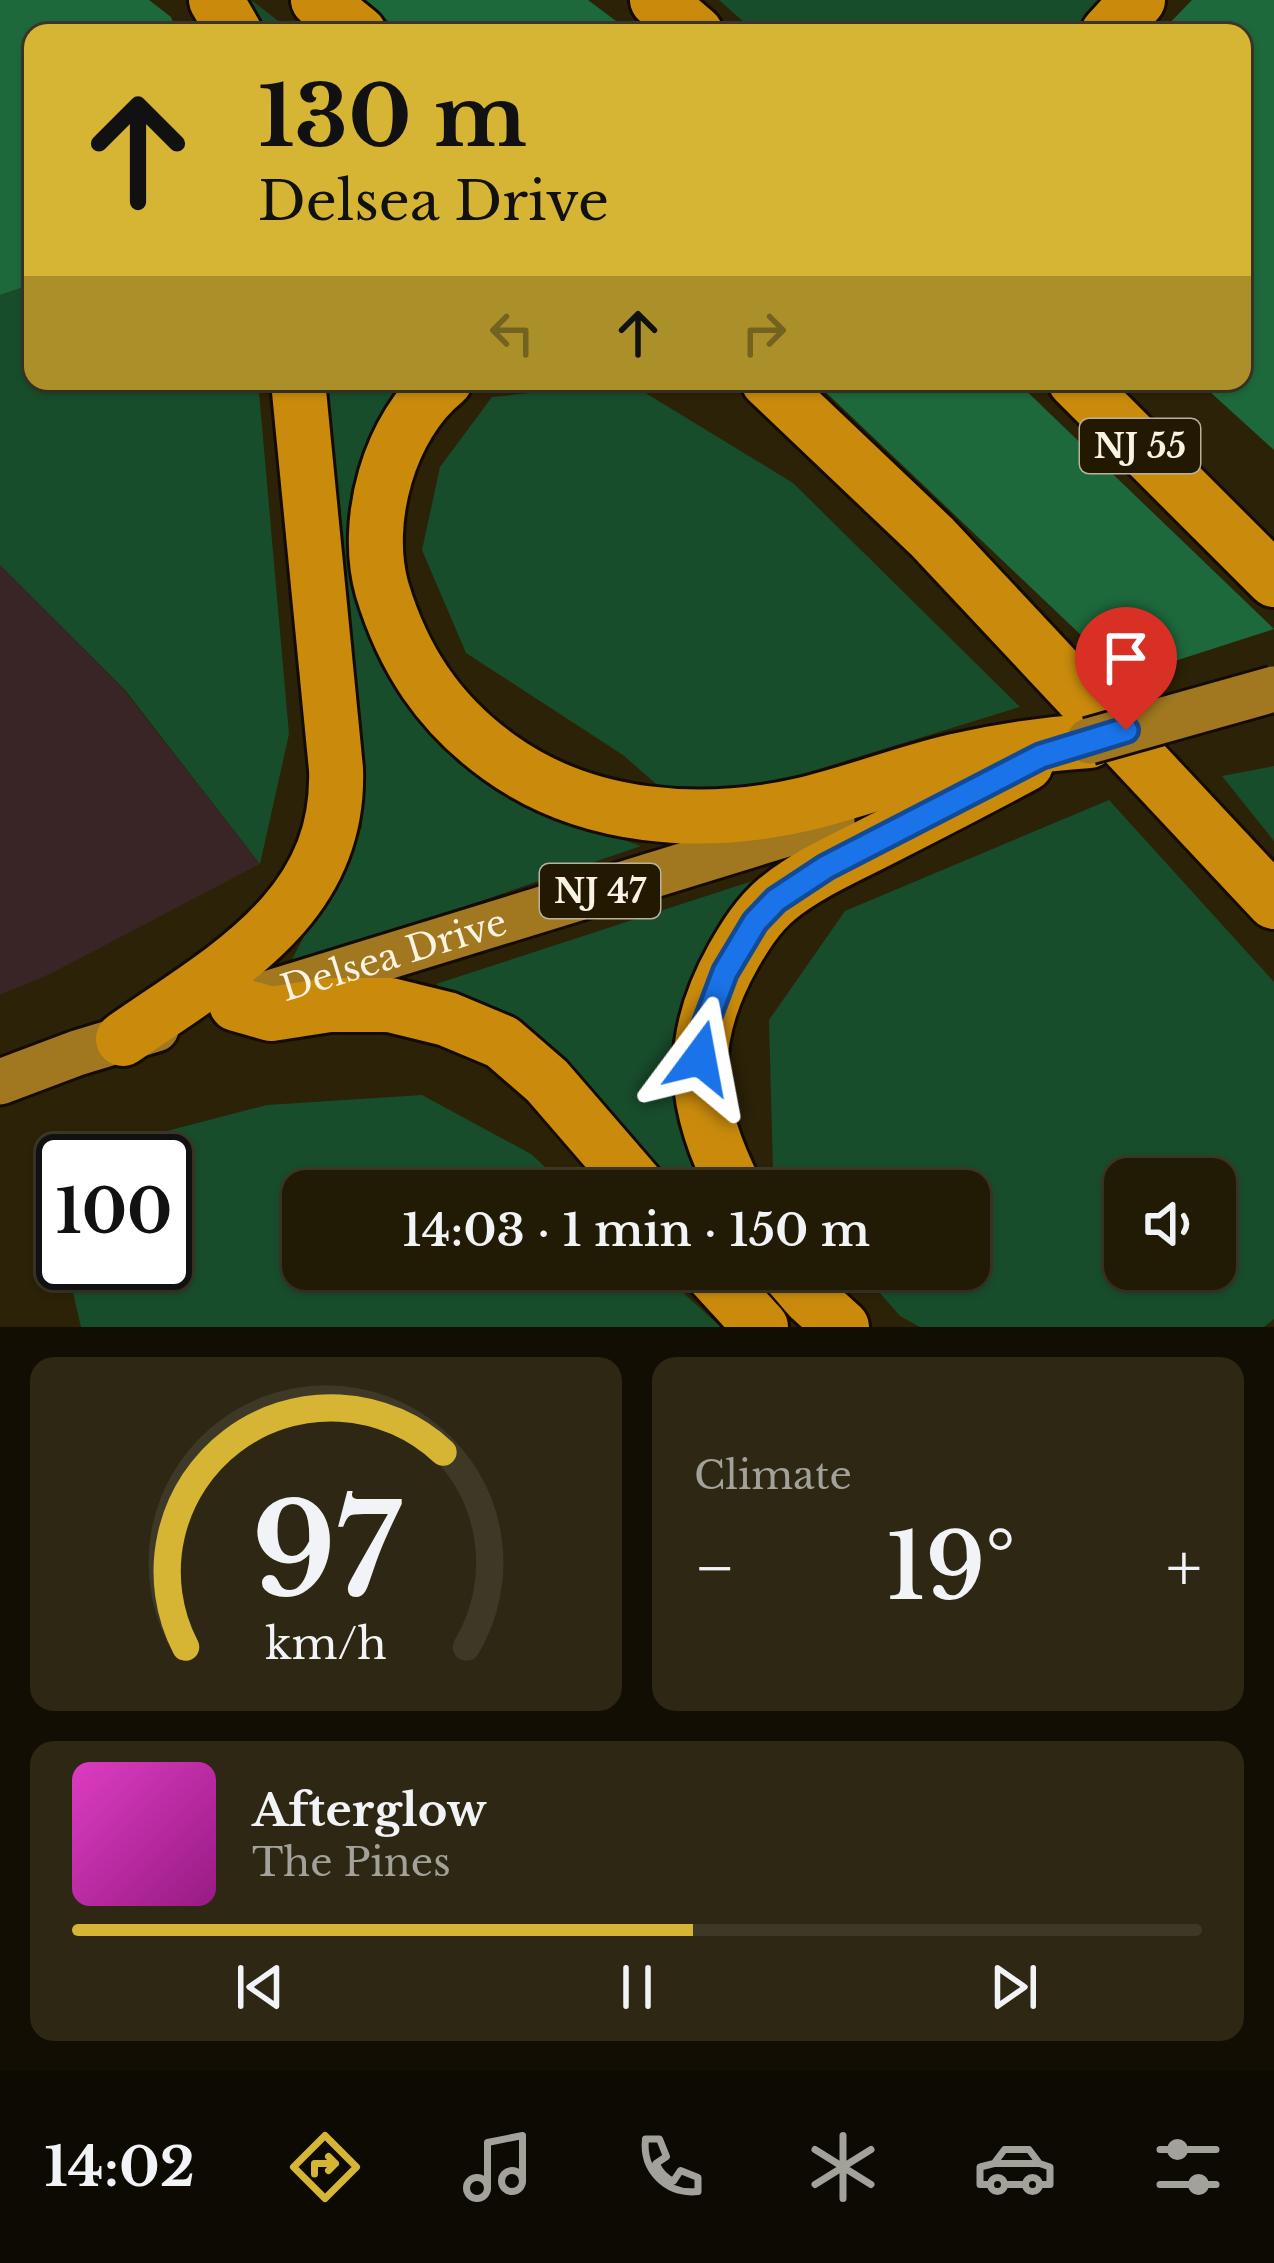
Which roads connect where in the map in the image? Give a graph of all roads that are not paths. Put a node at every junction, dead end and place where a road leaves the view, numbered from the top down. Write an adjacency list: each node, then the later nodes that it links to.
1 (318, 0): 4 (highway)
2 (657, 0): 5 (highway)
3 (1138, 0): 6 (highway)
4 (348, 24)
5 (685, 24)
6 (1116, 24)
7 (299, 390): 21 (highway)
8 (437, 390): 18 (highway)
9 (741, 390): 13 (highway)
10 (777, 390): 13 (highway)
11 (1084, 390): 14 (highway, NJ 55)
12 (1137, 390): 14 (highway)
13 (884, 491): 19 (highway)
14 (1206, 511): 15 (highway, NJ 55)
15 (1274, 580)
16 (1274, 689): 17 (main road, bridge)
17 (1065, 748): 18 (highway)
18 (960, 780): 20 (main road, Delsea Drive / NJ 47); 24 (highway)
19 (1272, 902)
20 (236, 1004): 21 (main road, Delsea Drive / NJ 47); 23 (highway)
21 (123, 1039): 22 (main road, Delsea Drive / NJ 47)
22 (0, 1082)
23 (624, 1170)
24 (726, 1170)
25 (727, 1290): 27 (highway)
26 (802, 1290): 28 (highway)
27 (760, 1327)
28 (842, 1327)

